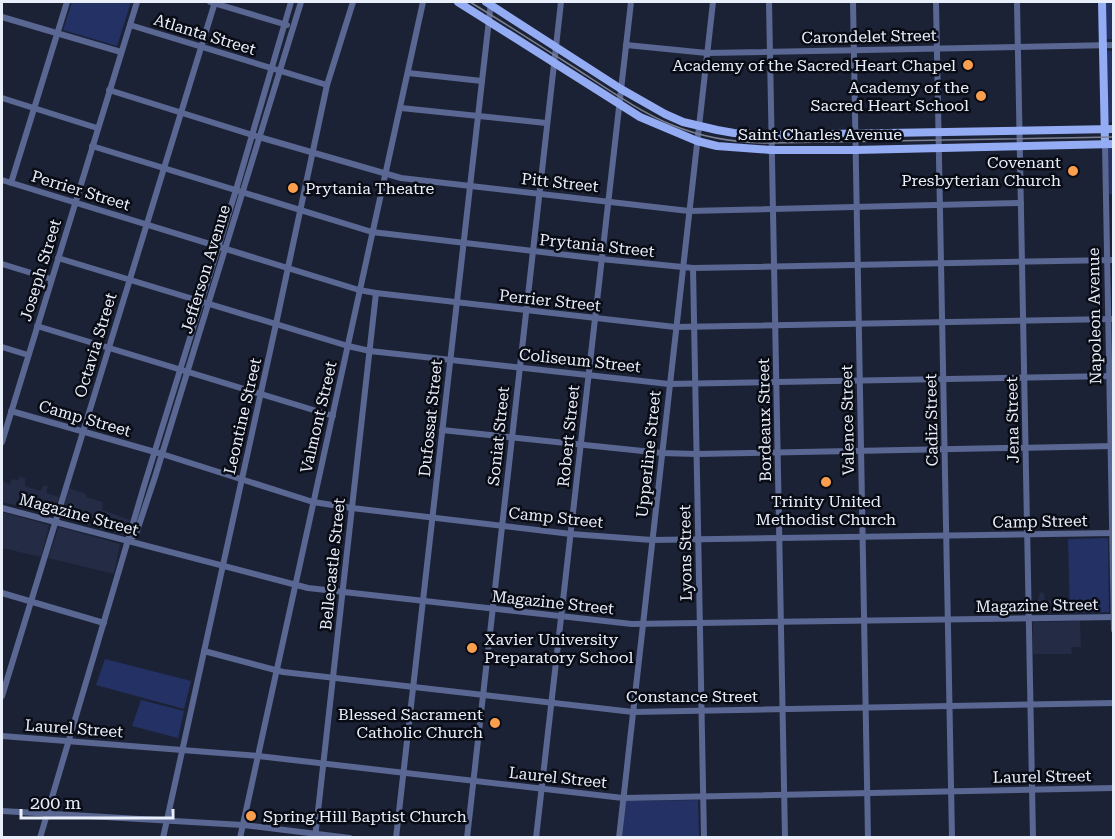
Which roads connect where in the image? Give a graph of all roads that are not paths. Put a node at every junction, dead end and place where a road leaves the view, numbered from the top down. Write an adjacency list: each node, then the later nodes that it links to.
1 (67, 2): 23 (street)
2 (137, 2): 21 (street, Joseph Street)
3 (213, 2): 20 (street); 27 (street, Octavia Street)
4 (291, 2): 20 (street, Jefferson Avenue)
5 (301, 2): 22 (street, Jefferson Avenue)
6 (353, 2): 40 (street, Leontine Street)
7 (423, 2): 38 (street, Valmont Street)
8 (458, 2): 19 (main road, Saint Charles Avenue)
9 (489, 2): 19 (street, Dufossat Street); 28 (main road, Saint Charles Avenue)
10 (561, 2): 28 (street, Soniat Street)
11 (631, 2): 24 (street, Robert Street)
12 (713, 2): 34 (street, Upperline Street)
13 (769, 2): 33 (street, Bordeaux Street)
14 (853, 2): 31 (street, Valence Street)
15 (936, 2): 30 (street, Cadiz Street)
16 (1017, 2): 29 (street, Jena Street)
17 (1102, 2): 26 (main road, Napoleon Avenue)
18 (2, 17): 23 (street)
19 (489, 21): 35 (main road, Saint Charles Avenue); 39 (street, Dufossat Street)
20 (284, 24): 22 (street); 36 (street, Jefferson Avenue)
21 (130, 25): 27 (street, Atlanta Street); 32 (street, Joseph Street)
22 (293, 27): 37 (street, Jefferson Avenue)
23 (57, 33): 32 (street); 45 (street)
24 (626, 45): 34 (street, Carondelet Street); 41 (street, Robert Street)
25 (1113, 45): 26 (street, Carondelet Street)
26 (1103, 46): 29 (street, Carondelet Street); 52 (main road, Napoleon Avenue)
27 (201, 47): 36 (street, Atlanta Street); 47 (street, Octavia Street)
28 (555, 47): 35 (street, Soniat Street); 41 (main road, Saint Charles Avenue)
29 (1018, 47): 30 (street, Carondelet Street); 53 (street, Jena Street)
30 (937, 49): 31 (street, Carondelet Street); 54 (street, Cadiz Street)
31 (854, 50): 33 (street, Carondelet Street); 55 (street, Valence Street)
32 (121, 52): 42 (street, Joseph Street)
33 (770, 52): 34 (street, Carondelet Street); 56 (street, Bordeaux Street)
34 (707, 53): 50 (street, Upperline Street)
35 (554, 62): 44 (main road, Saint Charles Avenue); 49 (street, Soniat Street)
36 (272, 69): 37 (street, Atlanta Street); 57 (street, Jefferson Avenue)
37 (279, 71): 40 (street); 57 (street, Jefferson Avenue)
38 (408, 73): 39 (street); 46 (street, Valmont Street)
39 (482, 81): 48 (street, Dufossat Street)
40 (327, 85): 65 (street, Leontine Street)
41 (621, 89): 44 (street, Robert Street); 50 (main road, Saint Charles Avenue)
42 (109, 90): 47 (street, Pitt Street); 51 (street, Joseph Street)
43 (2, 98): 45 (street)
44 (619, 104): 58 (main road, Saint Charles Avenue); 73 (street, Robert Street)
45 (34, 108): 51 (street); 69 (street)
46 (400, 108): 48 (street); 67 (street, Valmont Street)
47 (181, 112): 57 (street, Pitt Street); 66 (street, Octavia Street)
48 (478, 116): 49 (street); 70 (street, Dufossat Street)
49 (546, 123): 72 (street, Soniat Street)
50 (699, 126): 56 (main road, Saint Charles Avenue); 58 (street, Upperline Street)
51 (97, 128): 60 (street, Joseph Street)
52 (1109, 129): 53 (main road, Saint Charles Avenue); 59 (main road, Napoleon Avenue)
53 (1020, 130): 54 (main road, Saint Charles Avenue); 61 (street, Jena Street)
54 (939, 132): 55 (main road, Saint Charles Avenue); 62 (street, Cadiz Street)
55 (855, 133): 56 (main road, Saint Charles Avenue); 64 (street, Valence Street)
56 (771, 135): 63 (street, Bordeaux Street)
57 (256, 136): 65 (street, Pitt Street); 71 (street, Jefferson Avenue)
58 (697, 141): 63 (main road, Saint Charles Avenue); 82 (street, Upperline Street)
59 (1109, 144): 61 (main road, Saint Charles Avenue); 74 (street, Napoleon Avenue)
60 (92, 146): 66 (street, Prytania Street); 76 (street, Joseph Street)
61 (1020, 146): 62 (main road, Saint Charles Avenue); 77 (street, Jena Street)
62 (939, 148): 64 (main road, Saint Charles Avenue); 78 (street, Cadiz Street)
63 (771, 150): 64 (main road, Saint Charles Avenue); 80 (street, Bordeaux Street)
64 (855, 150): 79 (street, Valence Street)
65 (312, 152): 67 (street, Pitt Street); 81 (street, Leontine Street)
66 (164, 168): 71 (street, Prytania Street); 83 (street, Octavia Street)
67 (386, 174): 70 (street, Pitt Street); 84 (street, Valmont Street)
68 (2, 180): 69 (street, Perrier Street)
69 (11, 183): 76 (street, Perrier Street)
70 (470, 186): 72 (street, Pitt Street); 85 (street, Dufossat Street)
71 (239, 191): 81 (street, Prytania Street); 86 (street, Jefferson Avenue)
72 (538, 193): 73 (street, Pitt Street); 87 (street, Soniat Street)
73 (607, 201): 82 (street, Pitt Street); 89 (street, Robert Street)
74 (1106, 201): 75 (street); 90 (street, Napoleon Avenue)
75 (1113, 201)
76 (74, 203): 83 (street, Perrier Street); 88 (street, Joseph Street)
77 (1021, 203): 78 (street, Pitt Street); 91 (street, Jena Street)
78 (940, 205): 79 (street, Pitt Street); 92 (street, Cadiz Street)
79 (856, 206): 80 (street, Pitt Street); 94 (street, Valence Street)
80 (773, 208): 82 (street, Pitt Street); 95 (street, Bordeaux Street)
81 (300, 209): 84 (street, Prytania Street); 96 (street, Leontine Street)
82 (689, 211): 97 (street, Upperline Street)
83 (146, 224): 86 (street, Perrier Street); 100 (street, Octavia Street)
84 (372, 232): 85 (street, Prytania Street); 101 (street, Valmont Street)
85 (463, 244): 87 (street, Prytania Street); 105 (street, Dufossat Street)
86 (222, 247): 96 (street, Perrier Street); 103 (street, Jefferson Avenue); 104 (street, Jefferson Avenue)
87 (531, 251): 89 (street, Prytania Street); 106 (street, Soniat Street)
88 (58, 258): 99 (street, Joseph Street); 100 (street, Coliseum Street)
89 (601, 259): 97 (street, Prytania Street); 107 (street, Robert Street)
90 (1110, 260): 91 (street, Prytania Street); 108 (street, Napoleon Avenue)
91 (1022, 261): 92 (street, Prytania Street); 109 (street, Jena Street)
92 (941, 263): 94 (street, Prytania Street); 110 (street, Cadiz Street)
93 (2, 264): 99 (street)
94 (858, 264): 95 (street, Prytania Street); 111 (street, Valence Street)
95 (775, 266): 98 (street, Prytania Street); 113 (street, Bordeaux Street)
96 (288, 267): 101 (street, Perrier Street); 112 (street, Leontine Street)
97 (682, 268): 98 (street, Prytania Street); 116 (street, Upperline Street)
98 (693, 268): 115 (street, Lyons Street)
99 (51, 279): 114 (street, Joseph Street)
100 (129, 279): 103 (street, Coliseum Street); 119 (street, Octavia Street)
101 (359, 290): 102 (street, Perrier Street); 118 (street, Valmont Street)
102 (376, 293): 105 (street, Perrier Street); 120 (street, Bellecastle Street)
103 (201, 301): 104 (street, Coliseum Street); 124 (street, Jefferson Avenue)
104 (208, 303): 112 (street, Coliseum Street); 125 (street, Jefferson Avenue)
105 (456, 303): 106 (street, Perrier Street); 122 (street, Dufossat Street)
106 (525, 311): 107 (street, Perrier Street); 123 (street, Soniat Street)
107 (594, 318): 116 (street, Perrier Street); 126 (street, Robert Street)
108 (1111, 319): 109 (street, Perrier Street); 127 (street, Napoleon Avenue)
109 (1023, 320): 110 (street, Perrier Street); 128 (street, Jena Street)
110 (942, 322): 111 (street, Perrier Street); 129 (street, Cadiz Street)
111 (859, 323): 113 (street, Perrier Street); 130 (street, Valence Street)
112 (276, 324): 118 (street, Coliseum Street); 134 (street, Leontine Street)
113 (776, 325): 115 (street, Perrier Street); 131 (street, Bordeaux Street)
114 (37, 326): 119 (street); 121 (street, Joseph Street)
115 (694, 326): 116 (street, Perrier Street); 132 (street, Lyons Street)
116 (675, 327): 133 (street, Upperline Street)
117 (2, 346): 121 (street)
118 (348, 346): 120 (street, Coliseum Street); 136 (street, Valmont Street)
119 (108, 347): 124 (street); 139 (street, Octavia Street)
120 (370, 351): 122 (street, Coliseum Street); 154 (street, Bellecastle Street)
121 (28, 355): 135 (street, Joseph Street)
122 (450, 360): 123 (street, Coliseum Street); 138 (street, Dufossat Street)
123 (519, 367): 126 (street, Coliseum Street); 140 (street, Soniat Street)
124 (180, 368): 125 (street); 148 (street, Jefferson Avenue)
125 (187, 370): 134 (street); 148 (street, Jefferson Avenue)
126 (588, 375): 133 (street, Coliseum Street); 142 (street, Robert Street)
127 (1111, 376): 128 (street, Coliseum Street); 143 (street, Napoleon Avenue)
128 (1025, 377): 129 (street, Coliseum Street); 144 (street, Jena Street)
129 (944, 379): 130 (street, Coliseum Street); 145 (street, Cadiz Street)
130 (860, 380): 131 (street, Coliseum Street); 146 (street, Valence Street)
131 (777, 382): 132 (street, Coliseum Street); 147 (street, Bordeaux Street)
132 (695, 383): 133 (street, Coliseum Street); 150 (street, Lyons Street)
133 (669, 384): 149 (street, Upperline Street)
134 (260, 393): 136 (street); 151 (street, Leontine Street)
135 (11, 411): 137 (street, Joseph Street); 139 (street, Camp Street)
136 (333, 416): 152 (street, Valmont Street)
137 (3, 429): 141 (street, Joseph Street)
138 (442, 430): 140 (street); 155 (street, Dufossat Street)
139 (82, 431): 148 (street, Camp Street); 156 (street, Octavia Street)
140 (512, 437): 142 (street); 157 (street, Soniat Street)
141 (2, 442)
142 (580, 444): 149 (street); 159 (street, Robert Street)
143 (1112, 446): 144 (street); 158 (street, Napoleon Avenue)
144 (1026, 447): 145 (street); 160 (street, Jena Street)
145 (945, 449): 146 (street); 161 (street, Cadiz Street)
146 (861, 451): 147 (street); 162 (street, Valence Street)
147 (778, 452): 150 (street); 163 (street, Bordeaux Street)
148 (158, 453): 151 (street, Camp Street); 166 (street, Jefferson Avenue)
149 (662, 453): 150 (street); 164 (street, Upperline Street)
150 (696, 454): 165 (street, Lyons Street)
151 (241, 479): 152 (street, Camp Street); 167 (street, Leontine Street)
152 (313, 502): 154 (street, Camp Street); 168 (street, Valmont Street)
153 (2, 508): 156 (street, Magazine Street)
154 (352, 508): 155 (street, Camp Street); 169 (street, Bellecastle Street)
155 (432, 518): 157 (street, Camp Street); 171 (street, Dufossat Street)
156 (55, 522): 166 (street, Magazine Street); 172 (street, Octavia Street)
157 (502, 525): 159 (street, Camp Street); 173 (street, Soniat Street)
158 (1113, 533): 160 (street, Camp Street); 175 (street, Napoleon Avenue)
159 (570, 534): 164 (street, Camp Street); 174 (street, Robert Street)
160 (1028, 535): 161 (street, Camp Street); 176 (street, Jena Street)
161 (946, 536): 162 (street, Camp Street); 177 (street, Cadiz Street)
162 (863, 537): 163 (street, Camp Street); 178 (street, Valence Street)
163 (780, 539): 165 (street, Camp Street); 179 (street, Bordeaux Street)
164 (652, 540): 165 (street, Camp Street); 182 (street, Upperline Street)
165 (698, 540): 181 (street, Lyons Street)
166 (128, 541): 167 (street, Magazine Street); 180 (street, Jefferson Avenue)
167 (223, 565): 168 (street, Magazine Street); 184 (street, Leontine Street)
168 (296, 585): 169 (street, Magazine Street); 185 (street, Valmont Street)
169 (342, 592): 171 (street, Magazine Street); 186 (street, Bellecastle Street)
170 (2, 593): 172 (street)
171 (423, 601): 173 (street, Magazine Street); 187 (street, Dufossat Street)
172 (31, 602): 180 (street); 189 (street, Octavia Street)
173 (493, 609): 174 (street, Magazine Street); 188 (street, Soniat Street)
174 (561, 617): 182 (street, Magazine Street); 190 (street, Robert Street)
175 (1113, 617): 176 (street, Magazine Street); 183 (street, Napoleon Avenue)
176 (1030, 618): 177 (street, Magazine Street); 192 (street, Jena Street)
177 (948, 620): 178 (street, Magazine Street); 193 (street, Cadiz Street)
178 (865, 621): 179 (street, Magazine Street); 194 (street, Valence Street)
179 (781, 622): 181 (street, Magazine Street); 195 (street, Bordeaux Street)
180 (104, 623): 199 (street, Jefferson Avenue)
181 (699, 624): 182 (street, Magazine Street); 196 (street, Lyons Street)
182 (642, 625): 197 (street, Upperline Street)
183 (1113, 630)
184 (204, 651): 185 (street, Constance Street); 200 (street, Leontine Street)
185 (277, 671): 186 (street, Constance Street); 201 (street, Valmont Street)
186 (333, 678): 187 (street, Constance Street); 202 (street, Bellecastle Street)
187 (413, 688): 188 (street, Constance Street); 203 (street, Dufossat Street)
188 (483, 695): 190 (street, Constance Street); 204 (street, Soniat Street)
189 (2, 696)
190 (552, 702): 197 (street, Constance Street); 206 (street, Robert Street)
191 (1113, 703): 192 (street, Constance Street)
192 (1030, 704): 193 (street, Constance Street); 207 (street, Jena Street)
193 (950, 705): 194 (street, Constance Street); 208 (street, Cadiz Street)
194 (866, 707): 195 (street, Constance Street); 209 (street, Valence Street)
195 (783, 709): 196 (street, Constance Street); 210 (street, Bordeaux Street)
196 (701, 710): 197 (street, Constance Street); 211 (street, Lyons Street)
197 (633, 712): 212 (street, Upperline Street)
198 (2, 736): 199 (street, Laurel Street)
199 (70, 741): 200 (street, Laurel Street); 214 (street, Jefferson Avenue)
200 (182, 750): 201 (street, Laurel Street); 215 (street, Leontine Street)
201 (258, 756): 202 (street, Laurel Street); 216 (street, Valmont Street)
202 (323, 763): 203 (street, Laurel Street); 217 (street, Bellecastle Street)
203 (403, 773): 204 (street, Laurel Street); 222 (street, Dufossat Street)
204 (474, 781): 206 (street, Laurel Street); 223 (street, Soniat Street)
205 (1113, 788): 207 (street, Laurel Street)
206 (542, 789): 212 (street, Laurel Street); 224 (street, Robert Street)
207 (1032, 789): 208 (street, Laurel Street); 230 (street, Jena Street)
208 (951, 791): 209 (street, Laurel Street); 229 (street, Cadiz Street)
209 (867, 793): 210 (street, Laurel Street); 228 (street, Valence Street)
210 (784, 795): 211 (street, Laurel Street); 227 (street, Bordeaux Street)
211 (703, 796): 212 (street, Laurel Street); 226 (street, Lyons Street)
212 (623, 798): 225 (street, Upperline Street)
213 (2, 811): 214 (street)
214 (48, 813): 215 (street); 218 (street, Jefferson Avenue)
215 (167, 820): 216 (street); 219 (street, Leontine Street)
216 (243, 825): 217 (street); 220 (street, Valmont Street)
217 (315, 835): 221 (street)
218 (40, 837)
219 (163, 837)
220 (240, 837)
221 (350, 837)
222 (396, 837)
223 (467, 837)
224 (536, 837)
225 (619, 837)
226 (704, 837)
227 (785, 837)
228 (868, 837)
229 (952, 837)
230 (1033, 837)

